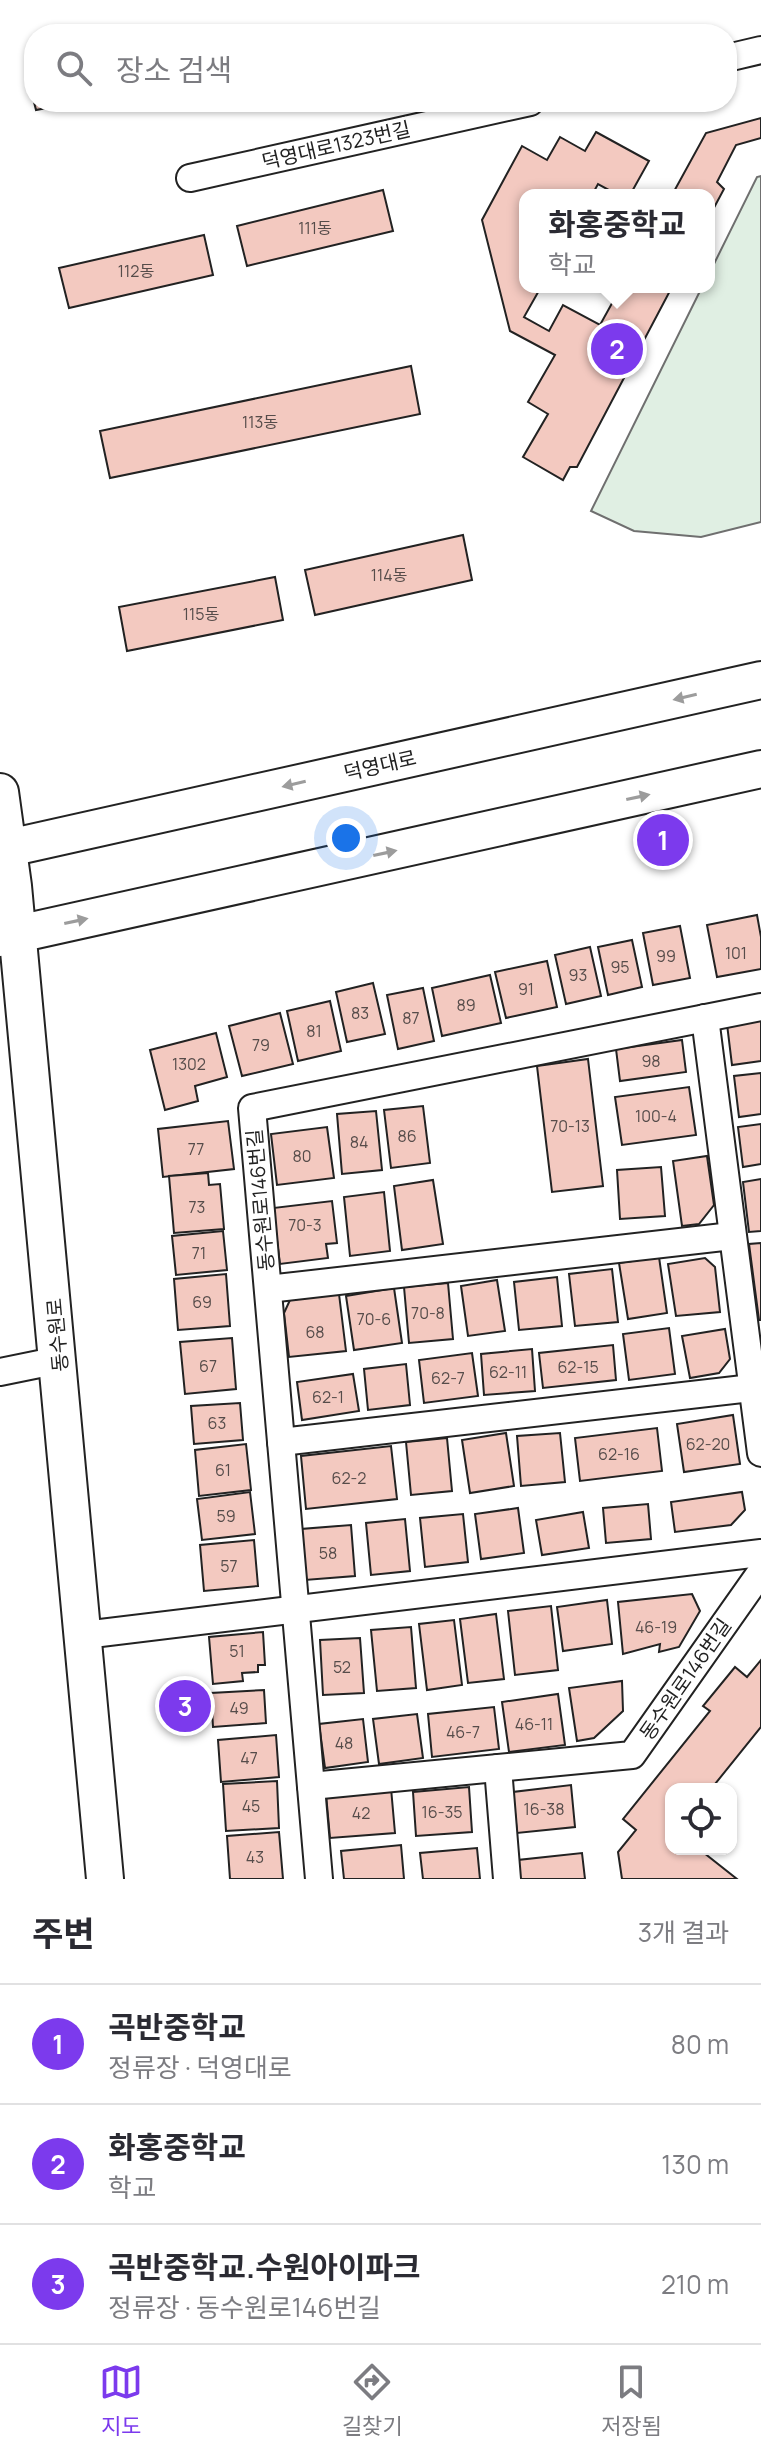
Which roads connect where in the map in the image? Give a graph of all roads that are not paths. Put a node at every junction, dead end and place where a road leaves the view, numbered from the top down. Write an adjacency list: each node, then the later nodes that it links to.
1 (761, 50): 2 (street)
2 (737, 56)
3 (485, 112): 4 (street, 덕영대로1323번길)
4 (190, 178)
5 (761, 680): 8 (main road, 덕영대로, one-way to 8)
6 (761, 769): 9 (main road, one-way to 6)
7 (0, 792): 8 (main road, 동수원로)
8 (5, 849): 9 (main road, 동수원로)
9 (9, 936): 14 (main road, 동수원로)
10 (761, 1007): 11 (street, 동수원로146번길)
11 (705, 1018): 12 (street); 13 (street, 동수원로146번길)
12 (732, 1236): 13 (street); 16 (street)
13 (268, 1289): 17 (street, 동수원로146번길)
14 (59, 1360): 15 (street); 22 (main road, 동수원로)
15 (0, 1372)
16 (756, 1387): 17 (street); 18 (street)
17 (281, 1442): 21 (street, 동수원로146번길)
18 (761, 1453)
19 (761, 1553): 21 (street)
20 (761, 1572): 23 (street, 동수원로146번길)
21 (296, 1609): 22 (street); 24 (street, 동수원로146번길)
22 (84, 1635): 25 (main road, 동수원로)
23 (498, 1768): 24 (street, 동수원로146번길); 27 (street)
24 (311, 1786): 26 (street, 동수원로146번길)
25 (105, 1879)
26 (319, 1879)
27 (507, 1879)

